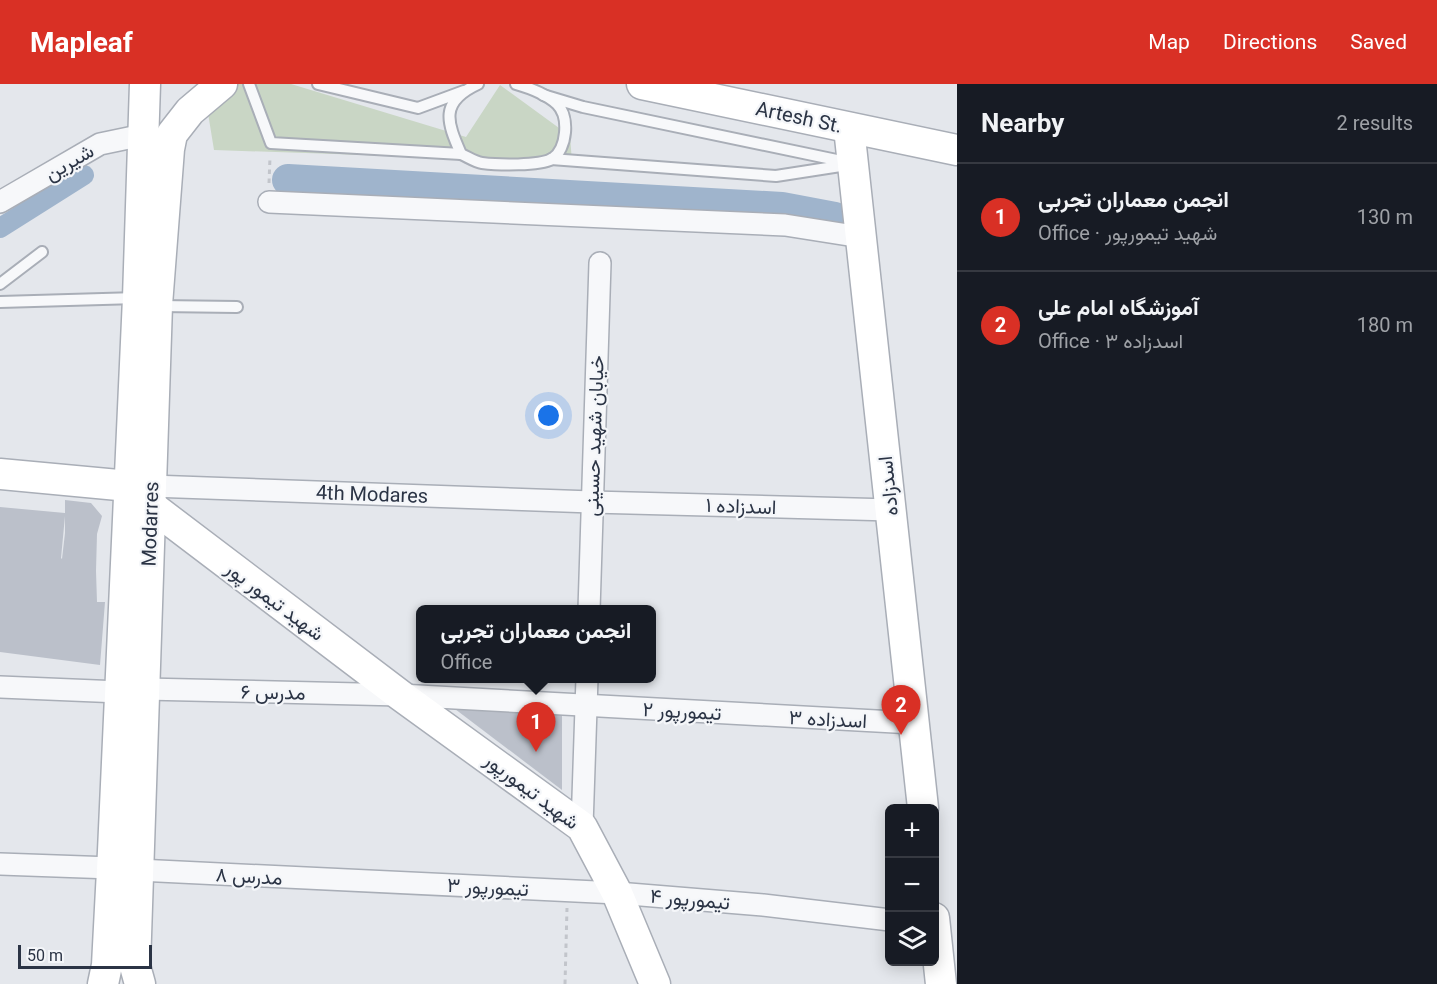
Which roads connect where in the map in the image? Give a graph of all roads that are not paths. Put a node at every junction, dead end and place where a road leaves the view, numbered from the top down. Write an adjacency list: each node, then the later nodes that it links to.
1 (145, 84): 11 (street, Modarres)
2 (222, 84): 23 (street, Modarres)
3 (249, 84): 13 (lane)
4 (318, 84): 8 (lane)
5 (478, 84): 8 (lane)
6 (516, 84): 9 (lane)
7 (642, 84): 10 (street, Artesh St.)
8 (464, 91): 13 (lane)
9 (543, 95): 14 (lane); 15 (lane)
10 (849, 128): 12 (street, Artesh St.); 15 (street, اسدزاده)
11 (143, 135): 16 (street, شیرین); 23 (street, Modarres)
12 (957, 150)
13 (461, 154): 14 (lane)
14 (551, 159): 15 (lane)
15 (854, 164): 18 (street, اسدزاده)
16 (0, 202)
17 (269, 202): 18 (street)
18 (861, 237): 28 (street, اسدزاده)
19 (42, 252): 21 (lane)
20 (600, 263): 27 (street, خیابان شهید حسینی)
21 (0, 284)
22 (0, 302): 23 (lane)
23 (148, 302): 24 (lane); 26 (street, Modarres)
24 (237, 307)
25 (0, 474): 26 (street)
26 (144, 493): 27 (street, 4th Modares); 32 (street, Modarres); 33 (street, شهید تیمور پور)
27 (592, 502): 28 (street, اسدزاده ۱); 29 (street, خیابان شهید حسینی)
28 (891, 510): 36 (street, اسدزاده)
29 (589, 605)
30 (587, 683): 34 (street)
31 (0, 687): 32 (street, مدرس ۶)
32 (132, 690): 33 (street, مدرس ۶); 40 (street, Modarres)
33 (400, 695): 34 (street, مدرس ۶); 38 (street, شهید تیمورپور)
34 (586, 705): 35 (street, تیمورپور ۲); 38 (street)
35 (742, 714): 36 (street, اسدزاده ۳)
36 (913, 723): 37 (street, اسدزاده)
37 (923, 804)
38 (582, 827): 42 (street, شهید تیمورپور)
39 (0, 864): 40 (street, مدرس ۸)
40 (125, 869): 41 (street, مدرس ۸); 45 (street, Modarres); 46 (street, Modarres)
41 (359, 881): 42 (street, تیمورپور ۳)
42 (618, 893): 43 (street, تیمورپور ۴); 47 (street, شهید تیمورپور)
43 (885, 919)
44 (939, 959): 48 (street)
45 (104, 984)
46 (140, 984)
47 (655, 984)
48 (942, 984)

